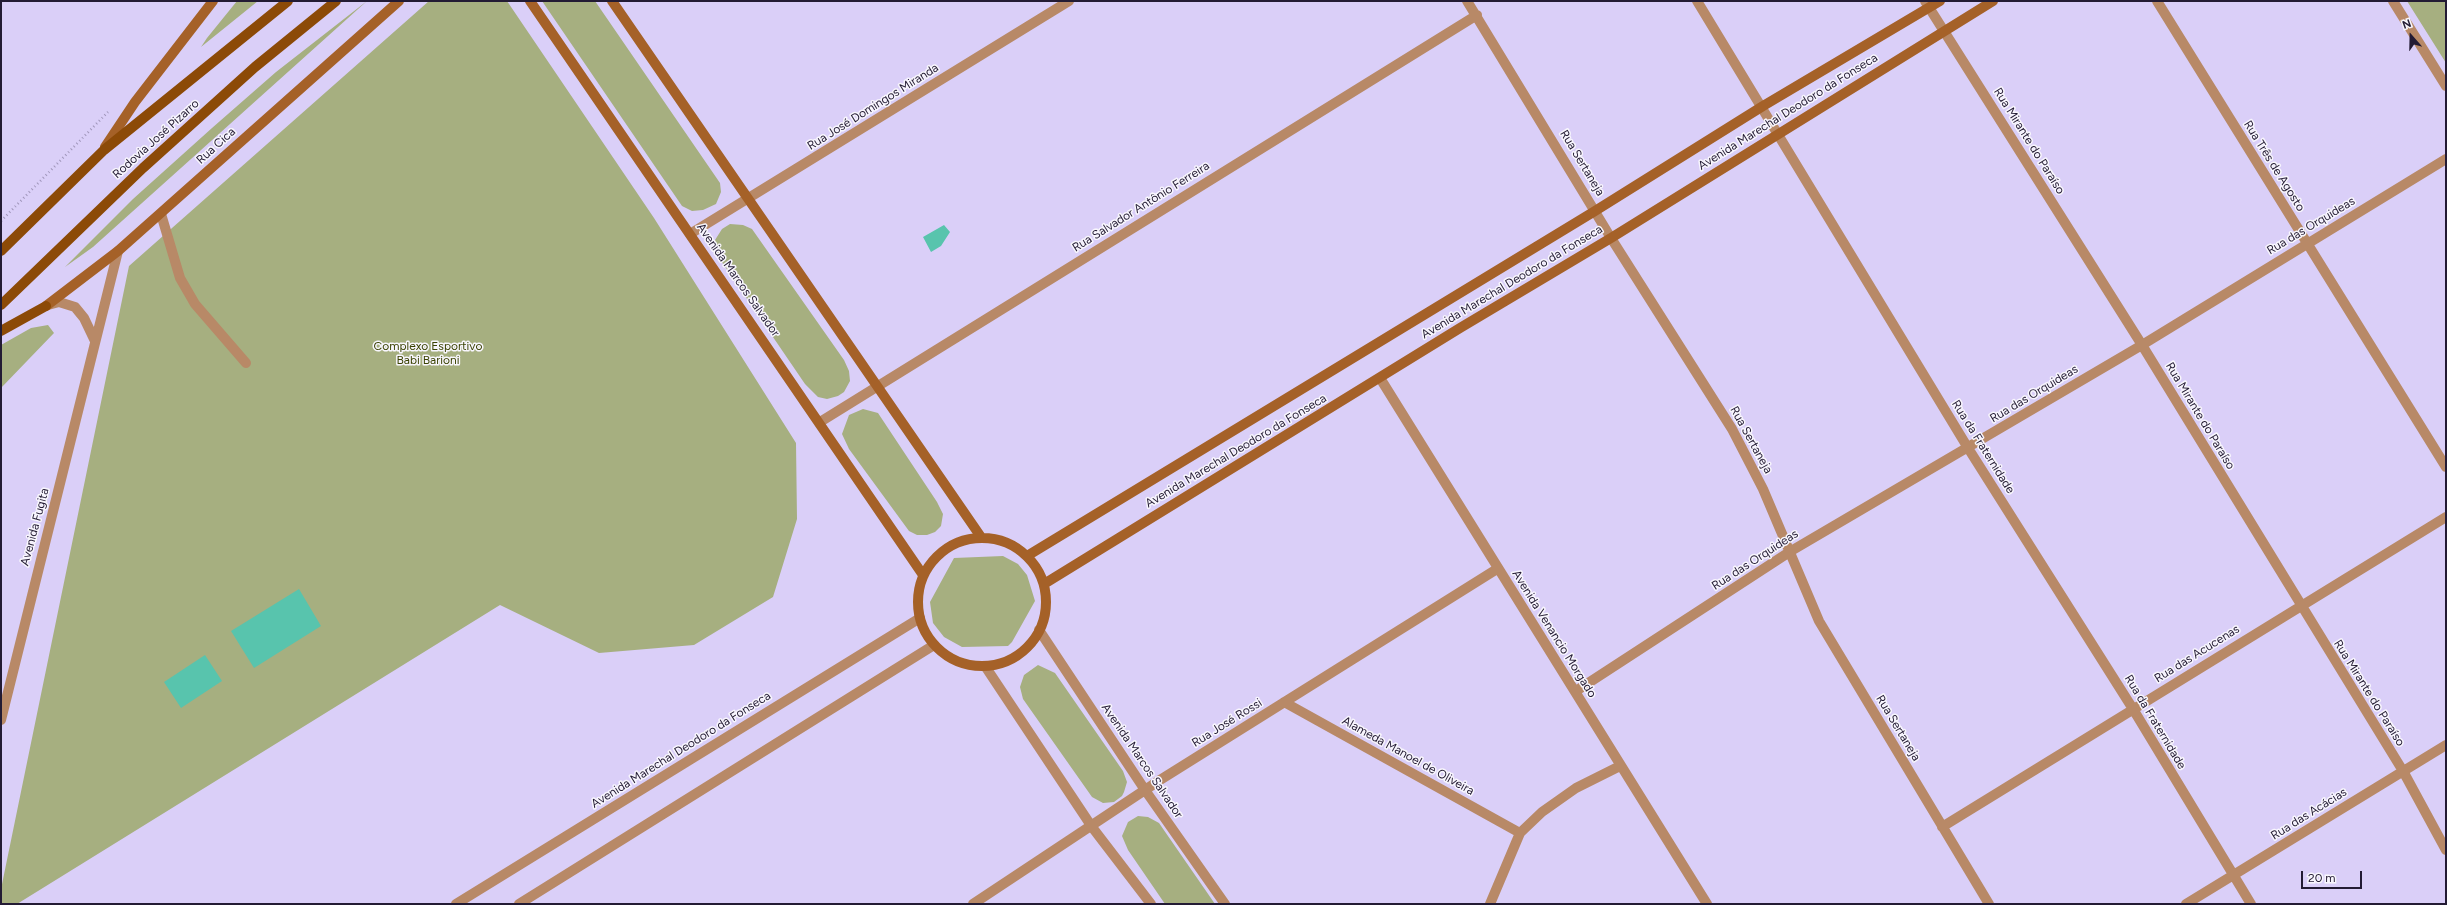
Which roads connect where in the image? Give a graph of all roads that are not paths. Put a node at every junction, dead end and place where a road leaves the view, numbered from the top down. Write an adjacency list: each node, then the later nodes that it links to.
1 (213, 1): 20 (street)
2 (288, 1): 20 (main road, Rodovia José Pizarro)
3 (336, 1): 30 (main road, Rodovia José Pizarro)
4 (399, 1): 24 (street, Rua Cica)
5 (530, 1): 25 (street, Avenida Marcos Salvador)
6 (612, 1): 22 (street)
7 (1069, 1): 22 (street, Rua José Domingos Miranda)
8 (1467, 1): 15 (street, Rua Sertaneja)
9 (1697, 1): 18 (street, Rua da Fraternidade)
10 (1940, 1): 14 (street, Avenida Marechal Deodoro da Fonseca)
11 (1993, 1): 16 (street, Avenida Marechal Deodoro da Fonseca)
12 (2157, 1): 27 (street, Rua Três de Agosto)
13 (2393, 1): 17 (street)
14 (1927, 4): 16 (street, Rua Mirante do Paraíso); 18 (street, Avenida Marechal Deodoro da Fonseca)
15 (1476, 15): 23 (street, Rua Sertaneja); 37 (street, Rua Salvador Antônio Ferreira)
16 (1944, 31): 19 (street, Avenida Marechal Deodoro da Fonseca); 34 (street, Rua Mirante do Paraíso)
17 (2446, 86)
18 (1762, 106): 19 (street, Rua da Fraternidade); 23 (street, Avenida Marechal Deodoro da Fonseca)
19 (1778, 133): 26 (street, Avenida Marechal Deodoro da Fonseca); 39 (street, Rua da Fraternidade)
20 (104, 150): 28 (main road, Rodovia José Pizarro)
21 (2446, 159): 27 (street, Rua das Orquideas)
22 (748, 199): 25 (street, Rua José Domingos Miranda); 37 (street)
23 (1595, 211): 26 (street, Rua Sertaneja); 44 (street, Avenida Marechal Deodoro da Fonseca)
24 (161, 214): 29 (street, Rua Cica); 35 (street)
25 (690, 234): 38 (street, Avenida Marcos Salvador)
26 (1611, 238): 36 (street, Avenida Marechal Deodoro da Fonseca); 43 (street, Rua Sertaneja)
27 (2308, 244): 34 (street, Rua das Orquideas); 40 (street, Rua Três de Agosto)
28 (1, 251)
29 (118, 251): 31 (street, Rua Cica); 33 (street, Avenida Fugita)
30 (1, 305)
31 (46, 306): 32 (main road); 33 (street)
32 (1, 331)
33 (95, 341): 56 (street, Avenida Fugita)
34 (2142, 344): 39 (street, Rua das Orquideas); 48 (street, Rua Mirante do Paraíso)
35 (246, 363)
36 (1380, 378): 45 (street, Avenida Venancio Morgado); 47 (street, Avenida Marechal Deodoro da Fonseca)
37 (876, 385): 38 (street, Rua Salvador Antônio Ferreira); 42 (street)
38 (820, 422): 46 (street, Avenida Marcos Salvador)
39 (1968, 448): 43 (street, Rua das Orquideas); 55 (street, Rua da Fraternidade)
40 (2446, 467)
41 (2446, 517): 48 (street, Rua das Acucenas)
42 (981, 537): 44 (street); 46 (street)
43 (1791, 552): 53 (street, Rua das Orquideas); 62 (street, Rua Sertaneja)
44 (1027, 556): 47 (street)
45 (1497, 569): 53 (street, Avenida Venancio Morgado); 54 (street, Rua José Rossi)
46 (923, 576): 49 (street)
47 (1044, 584): 50 (street)
48 (2300, 606): 55 (street, Rua das Acucenas); 59 (street, Rua Mirante do Paraíso)
49 (920, 618): 51 (street); 66 (street, Avenida Marechal Deodoro da Fonseca)
50 (1040, 630): 52 (street); 60 (street, Avenida Marcos Salvador)
51 (934, 645): 52 (street); 67 (street)
52 (984, 666): 61 (street)
53 (1576, 691): 58 (street, Avenida Venancio Morgado)
54 (1284, 702): 60 (street, Rua José Rossi); 63 (street, Alameda Manoel de Oliveira)
55 (2133, 709): 62 (street, Rua das Acucenas); 65 (street, Rua da Fraternidade)
56 (1, 720)
57 (2446, 745): 59 (street, Rua das Acácias)
58 (1620, 766): 63 (street); 72 (street, Avenida Venancio Morgado)
59 (2403, 771): 64 (street, Rua Mirante do Paraíso); 65 (street, Rua das Acácias)
60 (1145, 790): 61 (street, Rua José Rossi); 70 (street, Avenida Marcos Salvador)
61 (1092, 827): 68 (street, Rua José Rossi); 69 (street)
62 (1942, 827): 73 (street, Rua Sertaneja)
63 (1520, 834): 71 (street)
64 (2446, 850)
65 (2234, 876): 74 (street, Rua das Acácias); 75 (street, Rua da Fraternidade)
66 (456, 904)
67 (519, 904)
68 (974, 904)
69 (1151, 904)
70 (1225, 904)
71 (1490, 904)
72 (1707, 904)
73 (1989, 904)
74 (2186, 904)
75 (2251, 904)

